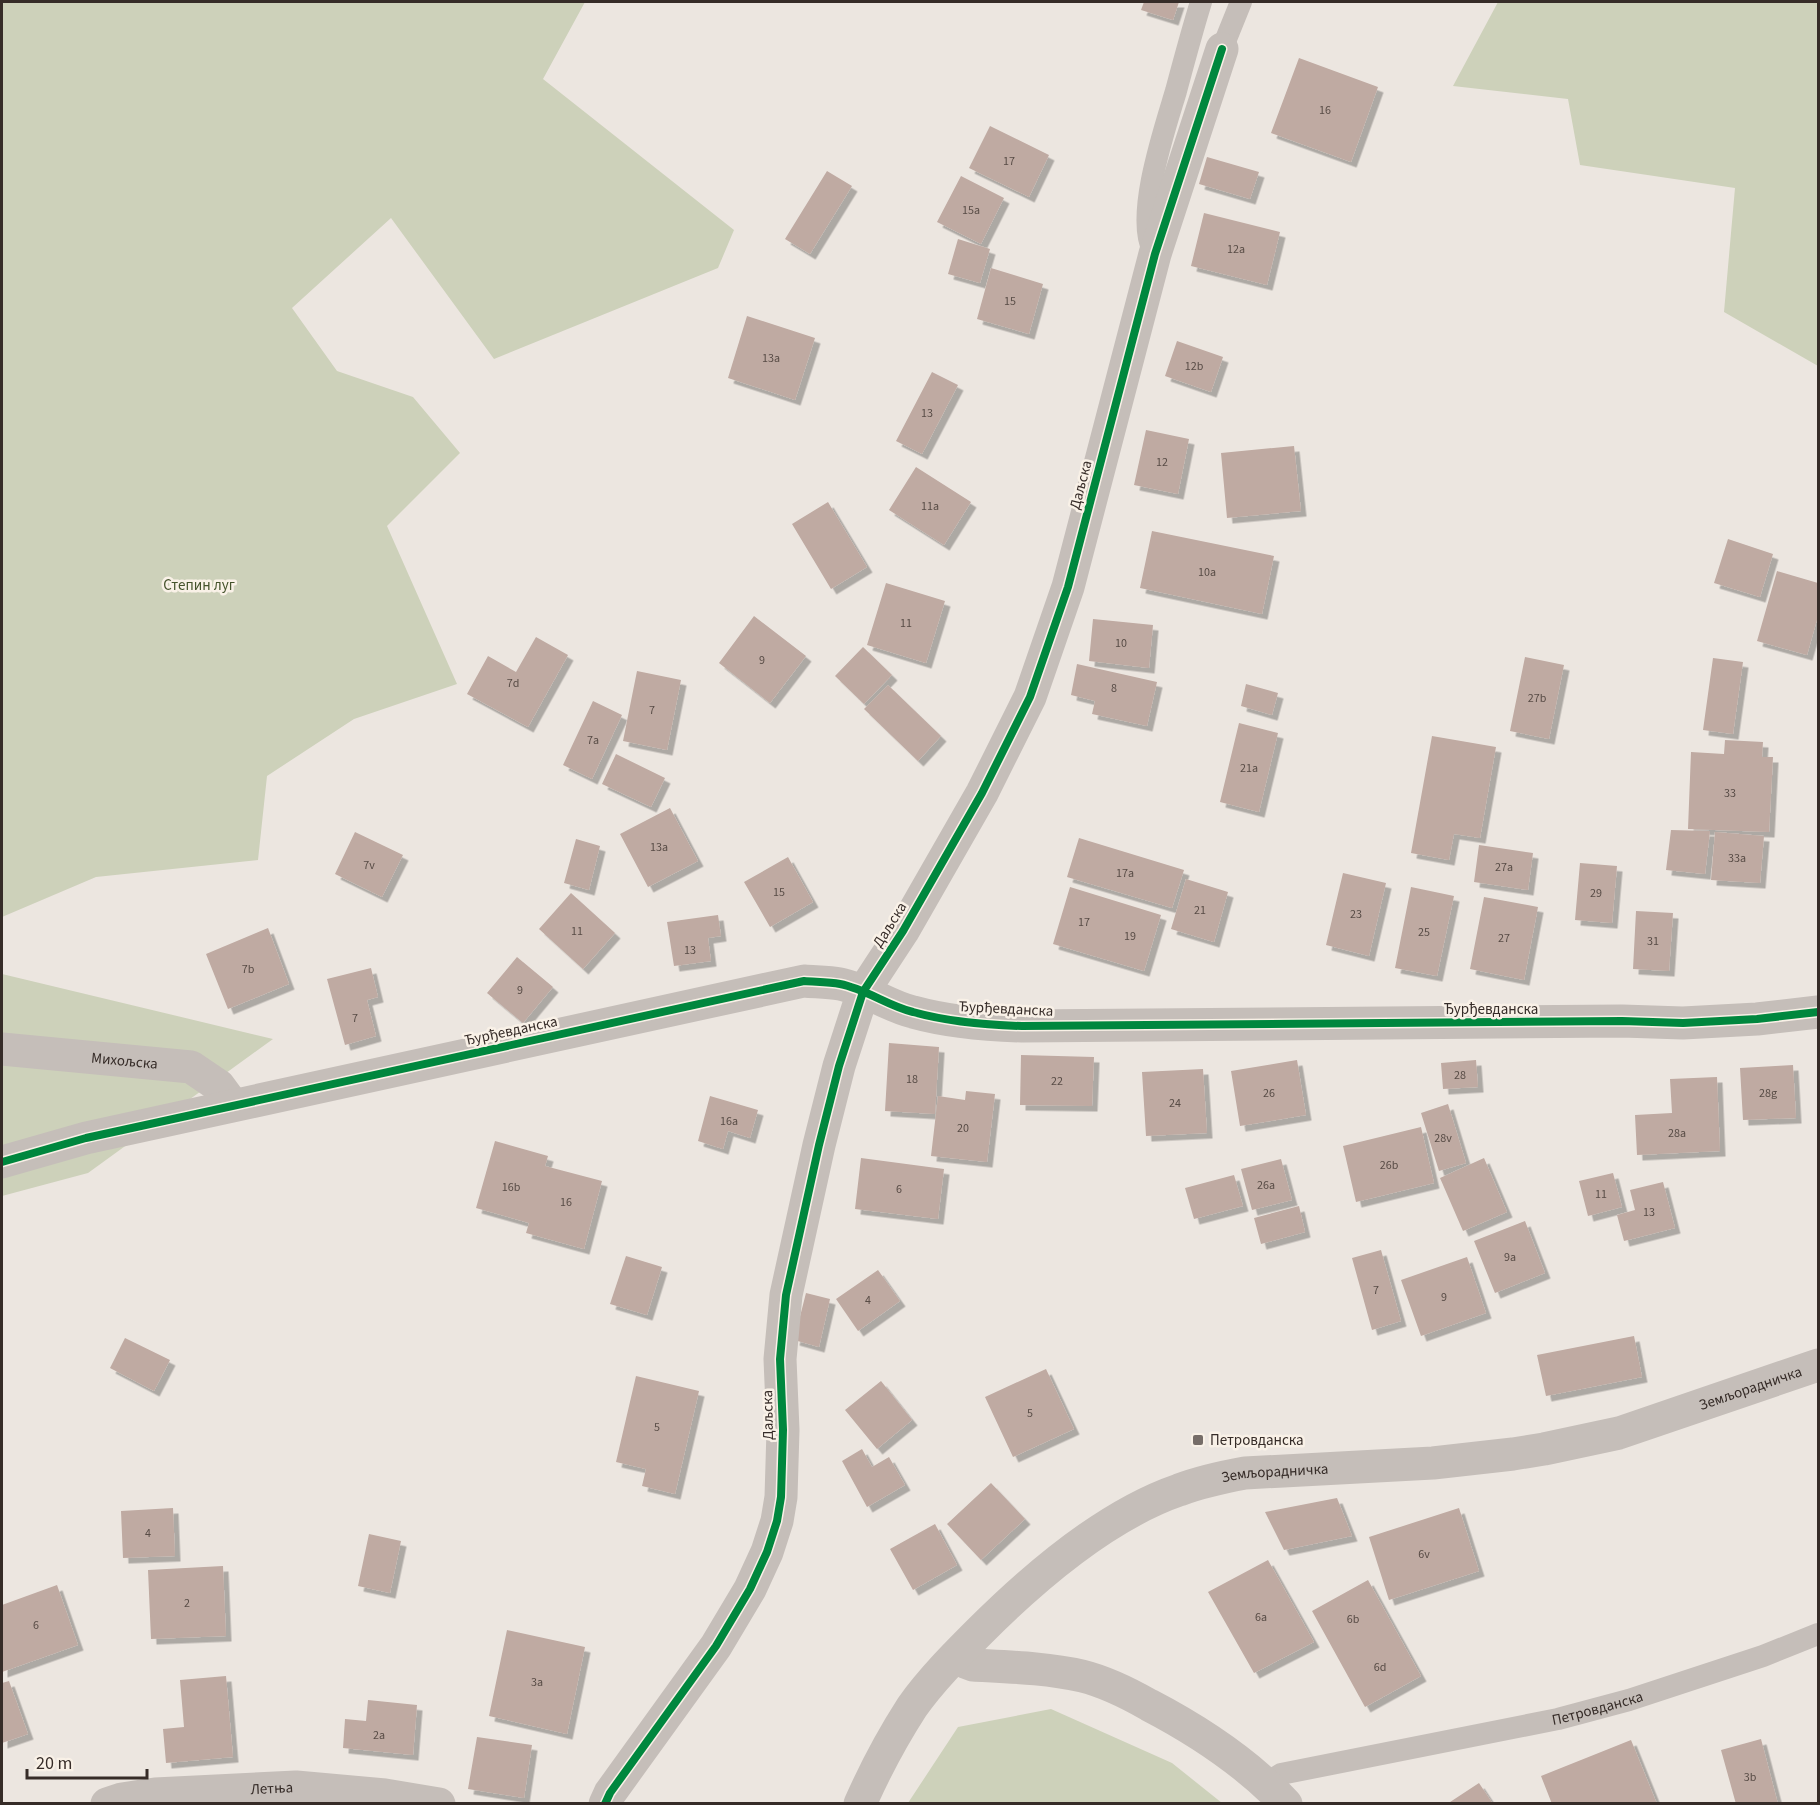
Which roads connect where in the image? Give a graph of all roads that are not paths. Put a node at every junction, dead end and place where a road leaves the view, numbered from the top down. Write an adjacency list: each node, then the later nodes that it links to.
1 (1201, 2): 4 (lane)
2 (1241, 2): 3 (lane, Даљска)
3 (1222, 49): 4 (street, Даљска)
4 (1155, 254): 5 (street, Даљска)
5 (863, 992): 6 (street, Ђурђевданска); 8 (street, Ђурђевданска); 16 (street, Даљска)
6 (1818, 1012)
7 (2, 1049): 8 (street, Михољска)
8 (233, 1105): 9 (street, Ђурђевданска)
9 (2, 1162)
10 (1818, 1365): 12 (street, Земљорадничка)
11 (1818, 1634): 13 (lane, Петровданска)
12 (955, 1657): 13 (street, Петровданска); 17 (street, Земљорадничка)
13 (1275, 1794)
14 (107, 1803): 15 (street, Летња)
15 (439, 1803)
16 (605, 1803)
17 (860, 1803)

